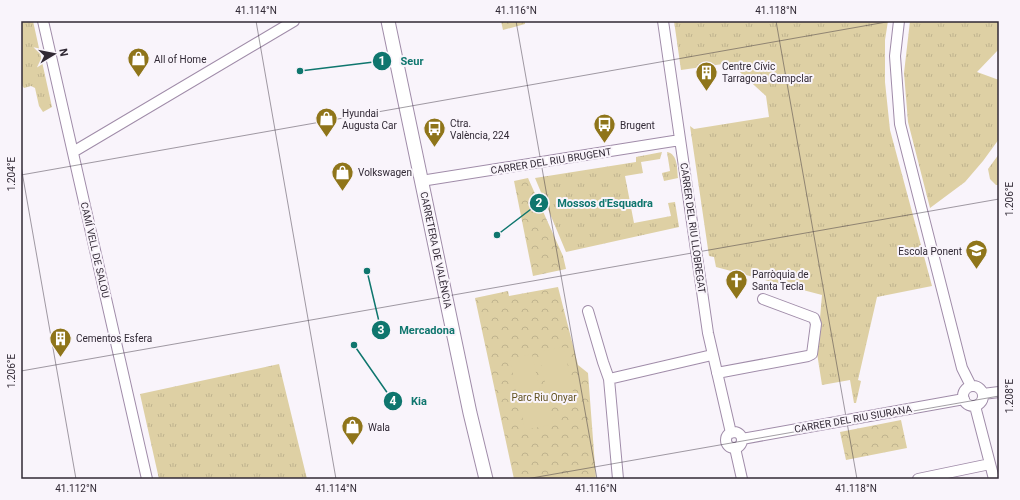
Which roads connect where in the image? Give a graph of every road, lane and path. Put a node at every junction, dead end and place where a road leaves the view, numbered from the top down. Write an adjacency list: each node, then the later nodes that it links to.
1 (44, 21): 8 (street, CAMÍ VELL DE SALOU)
2 (294, 21): 8 (street)
3 (382, 21): 25 (main road, CARRETERA DE VALÈNCIA)
4 (388, 21): 9 (main road, CARRETERA DE VALÈNCIA)
5 (663, 21): 7 (street, CARRER DEL RIU LLOBREGAT)
6 (899, 21): 15 (street)
7 (680, 140): 9 (street, CARRER DEL RIU BRUGENT); 12 (street, CARRER DEL RIU LLOBREGAT)
8 (73, 152): 24 (street, CAMÍ VELL DE SALOU)
9 (421, 182): 26 (main road, CARRETERA DE VALÈNCIA)
10 (763, 299): 13 (street)
11 (588, 311): 14 (street)
12 (712, 355): 13 (street, CARRER DEL RIU LLOBREGAT); 14 (street)
13 (716, 373): 20 (street, CARRER DEL RIU LLOBREGAT)
14 (609, 379): 27 (street)
15 (971, 386): 17 (street); 18 (street)
16 (999, 392): 17 (street)
17 (983, 394): 19 (street)
18 (964, 399): 19 (street); 21 (street, CARRER DEL RIU SIURANA)
19 (975, 406): 23 (street)
20 (731, 433): 21 (street); 22 (street)
21 (742, 439): 22 (street)
22 (735, 448): 28 (street)
23 (990, 464): 29 (street); 30 (street)
24 (147, 479)
25 (478, 479)
26 (486, 479)
27 (618, 479)
28 (742, 479)
29 (918, 479)
30 (994, 479)

